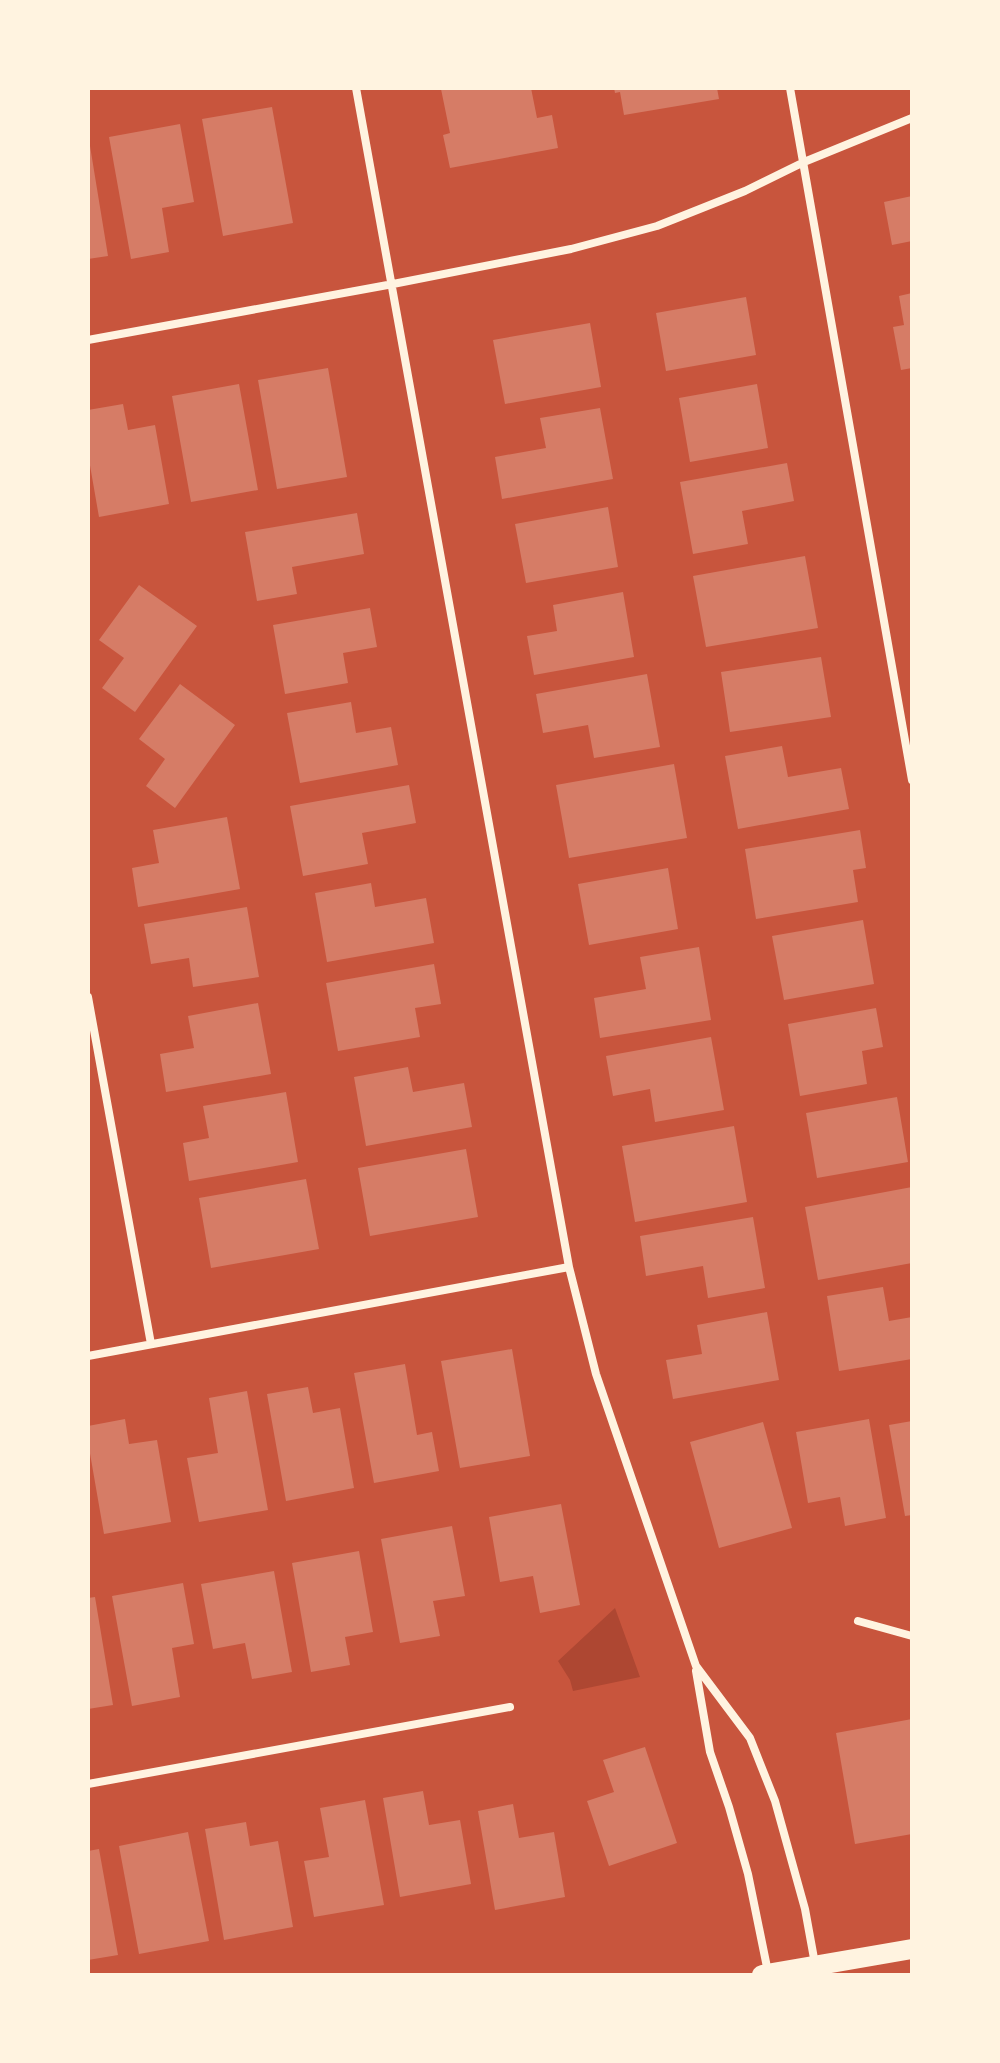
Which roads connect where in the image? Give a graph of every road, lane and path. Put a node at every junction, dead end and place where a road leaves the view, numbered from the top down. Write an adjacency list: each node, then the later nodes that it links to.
1 (356, 88): 5 (street)
2 (790, 88): 4 (street)
3 (912, 118): 4 (street)
4 (804, 162): 5 (street); 7 (street)
5 (393, 284): 6 (street); 9 (street)
6 (88, 340)
7 (912, 780)
8 (88, 997): 10 (street)
9 (569, 1267): 10 (street); 14 (street)
10 (151, 1344): 11 (street)
11 (88, 1356)
12 (858, 1621): 13 (street)
13 (912, 1636)
14 (696, 1666): 18 (street); 19 (street)
15 (510, 1707): 16 (street)
16 (88, 1784)
17 (912, 1949): 18 (main road)
18 (816, 1971): 19 (main road)
19 (767, 1975)

